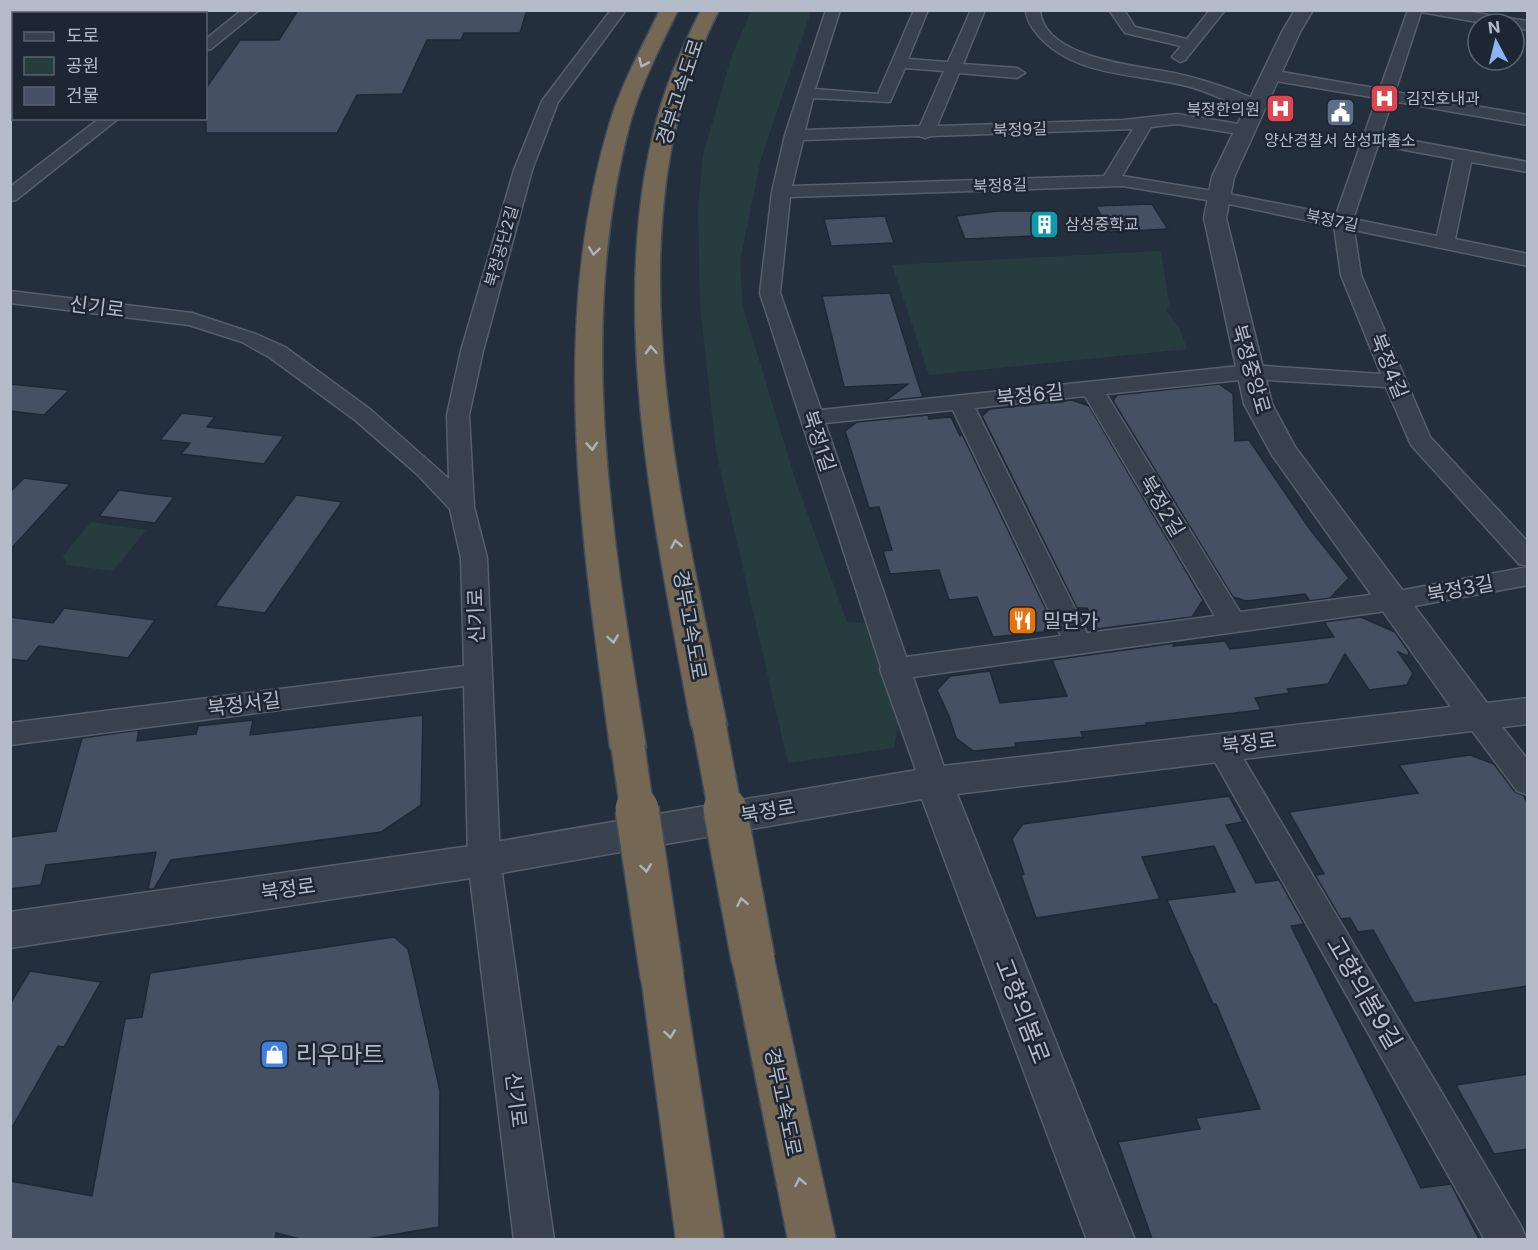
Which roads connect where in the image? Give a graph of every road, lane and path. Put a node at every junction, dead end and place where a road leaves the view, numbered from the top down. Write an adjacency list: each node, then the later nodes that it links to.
1 (252, 10): 16 (street)
2 (619, 10): 47 (street, 북정공단2길)
3 (669, 10): 64 (highway, 경부고속도로, one-way to 64, bridge)
4 (710, 10): 65 (highway, 경부고속도로, one-way to 4, bridge)
5 (833, 10): 22 (street, 북정1길)
6 (921, 10): 17 (street)
7 (978, 10): 18 (street)
8 (1033, 10): 21 (street)
9 (1116, 10): 15 (street)
10 (1218, 10): 15 (street)
11 (1304, 10): 20 (street, 북정중앙로)
12 (1415, 10): 23 (street, 북정4길)
13 (1427, 10): 14 (street)
14 (1527, 26)
15 (1191, 44): 21 (street)
16 (207, 45)
17 (899, 63): 18 (street); 22 (street)
18 (953, 68): 19 (street); 29 (street)
19 (1017, 73)
20 (1270, 75): 23 (street); 24 (street, 북정중앙로)
21 (1164, 77): 24 (street)
22 (806, 93): 30 (street, 북정1길)
23 (1388, 94): 26 (street); 31 (street, 북정4길)
24 (1256, 106): 28 (street, 북정중앙로)
25 (108, 120): 36 (street)
26 (1527, 120)
27 (1145, 123): 28 (street, 북정9길); 29 (street, 북정9길); 34 (street)
28 (1245, 130): 37 (street, 북정중앙로)
29 (925, 133): 30 (street, 북정9길)
30 (794, 135): 35 (street, 북정1길)
31 (1373, 139): 32 (street); 38 (street, 북정4길)
32 (1464, 155): 33 (street); 39 (street)
33 (1527, 167)
34 (1109, 182): 35 (street, 북정8길); 37 (street, 북정8길)
35 (781, 192): 46 (street, 북정1길)
36 (10, 196)
37 (1219, 197): 38 (street, 북정7길); 42 (street, 북정중앙로)
38 (1343, 222): 39 (street, 북정7길); 43 (street, 북정4길)
39 (1445, 243): 40 (street, 북정7길)
40 (1527, 260)
41 (10, 297): 47 (street, 신기로)
42 (1249, 372): 43 (street, 북정6길); 44 (street, 북정6길); 50 (street, 북정중앙로)
43 (1395, 381): 48 (street, 북정4길)
44 (1092, 389): 45 (street, 북정6길); 51 (street, 북정2길)
45 (961, 402): 46 (street, 북정6길); 52 (street)
46 (812, 418): 53 (street, 북정1길)
47 (462, 507): 54 (street, 신기로)
48 (1527, 558)
49 (1527, 576): 50 (street, 북정3길)
50 (1393, 601): 51 (street); 56 (street, 북정중앙로)
51 (1233, 622): 52 (street)
52 (1078, 643): 53 (street)
53 (894, 669): 59 (street, 북정1길)
54 (478, 674): 57 (street, 북정서길); 61 (street, 신기로)
55 (1527, 711): 56 (street, 북정로)
56 (1478, 717): 58 (street, 북정로); 60 (street)
57 (10, 734)
58 (1221, 746): 59 (street, 북정로); 67 (street, 고향의봄9길)
59 (934, 782): 61 (street, 북정로); 66 (street, 고향의봄로)
60 (1527, 783)
61 (484, 860): 62 (street, 북정로); 63 (street, 신기로)
62 (10, 930)
63 (534, 1239)
64 (700, 1239)
65 (812, 1239)
66 (1111, 1239)
67 (1507, 1239)

